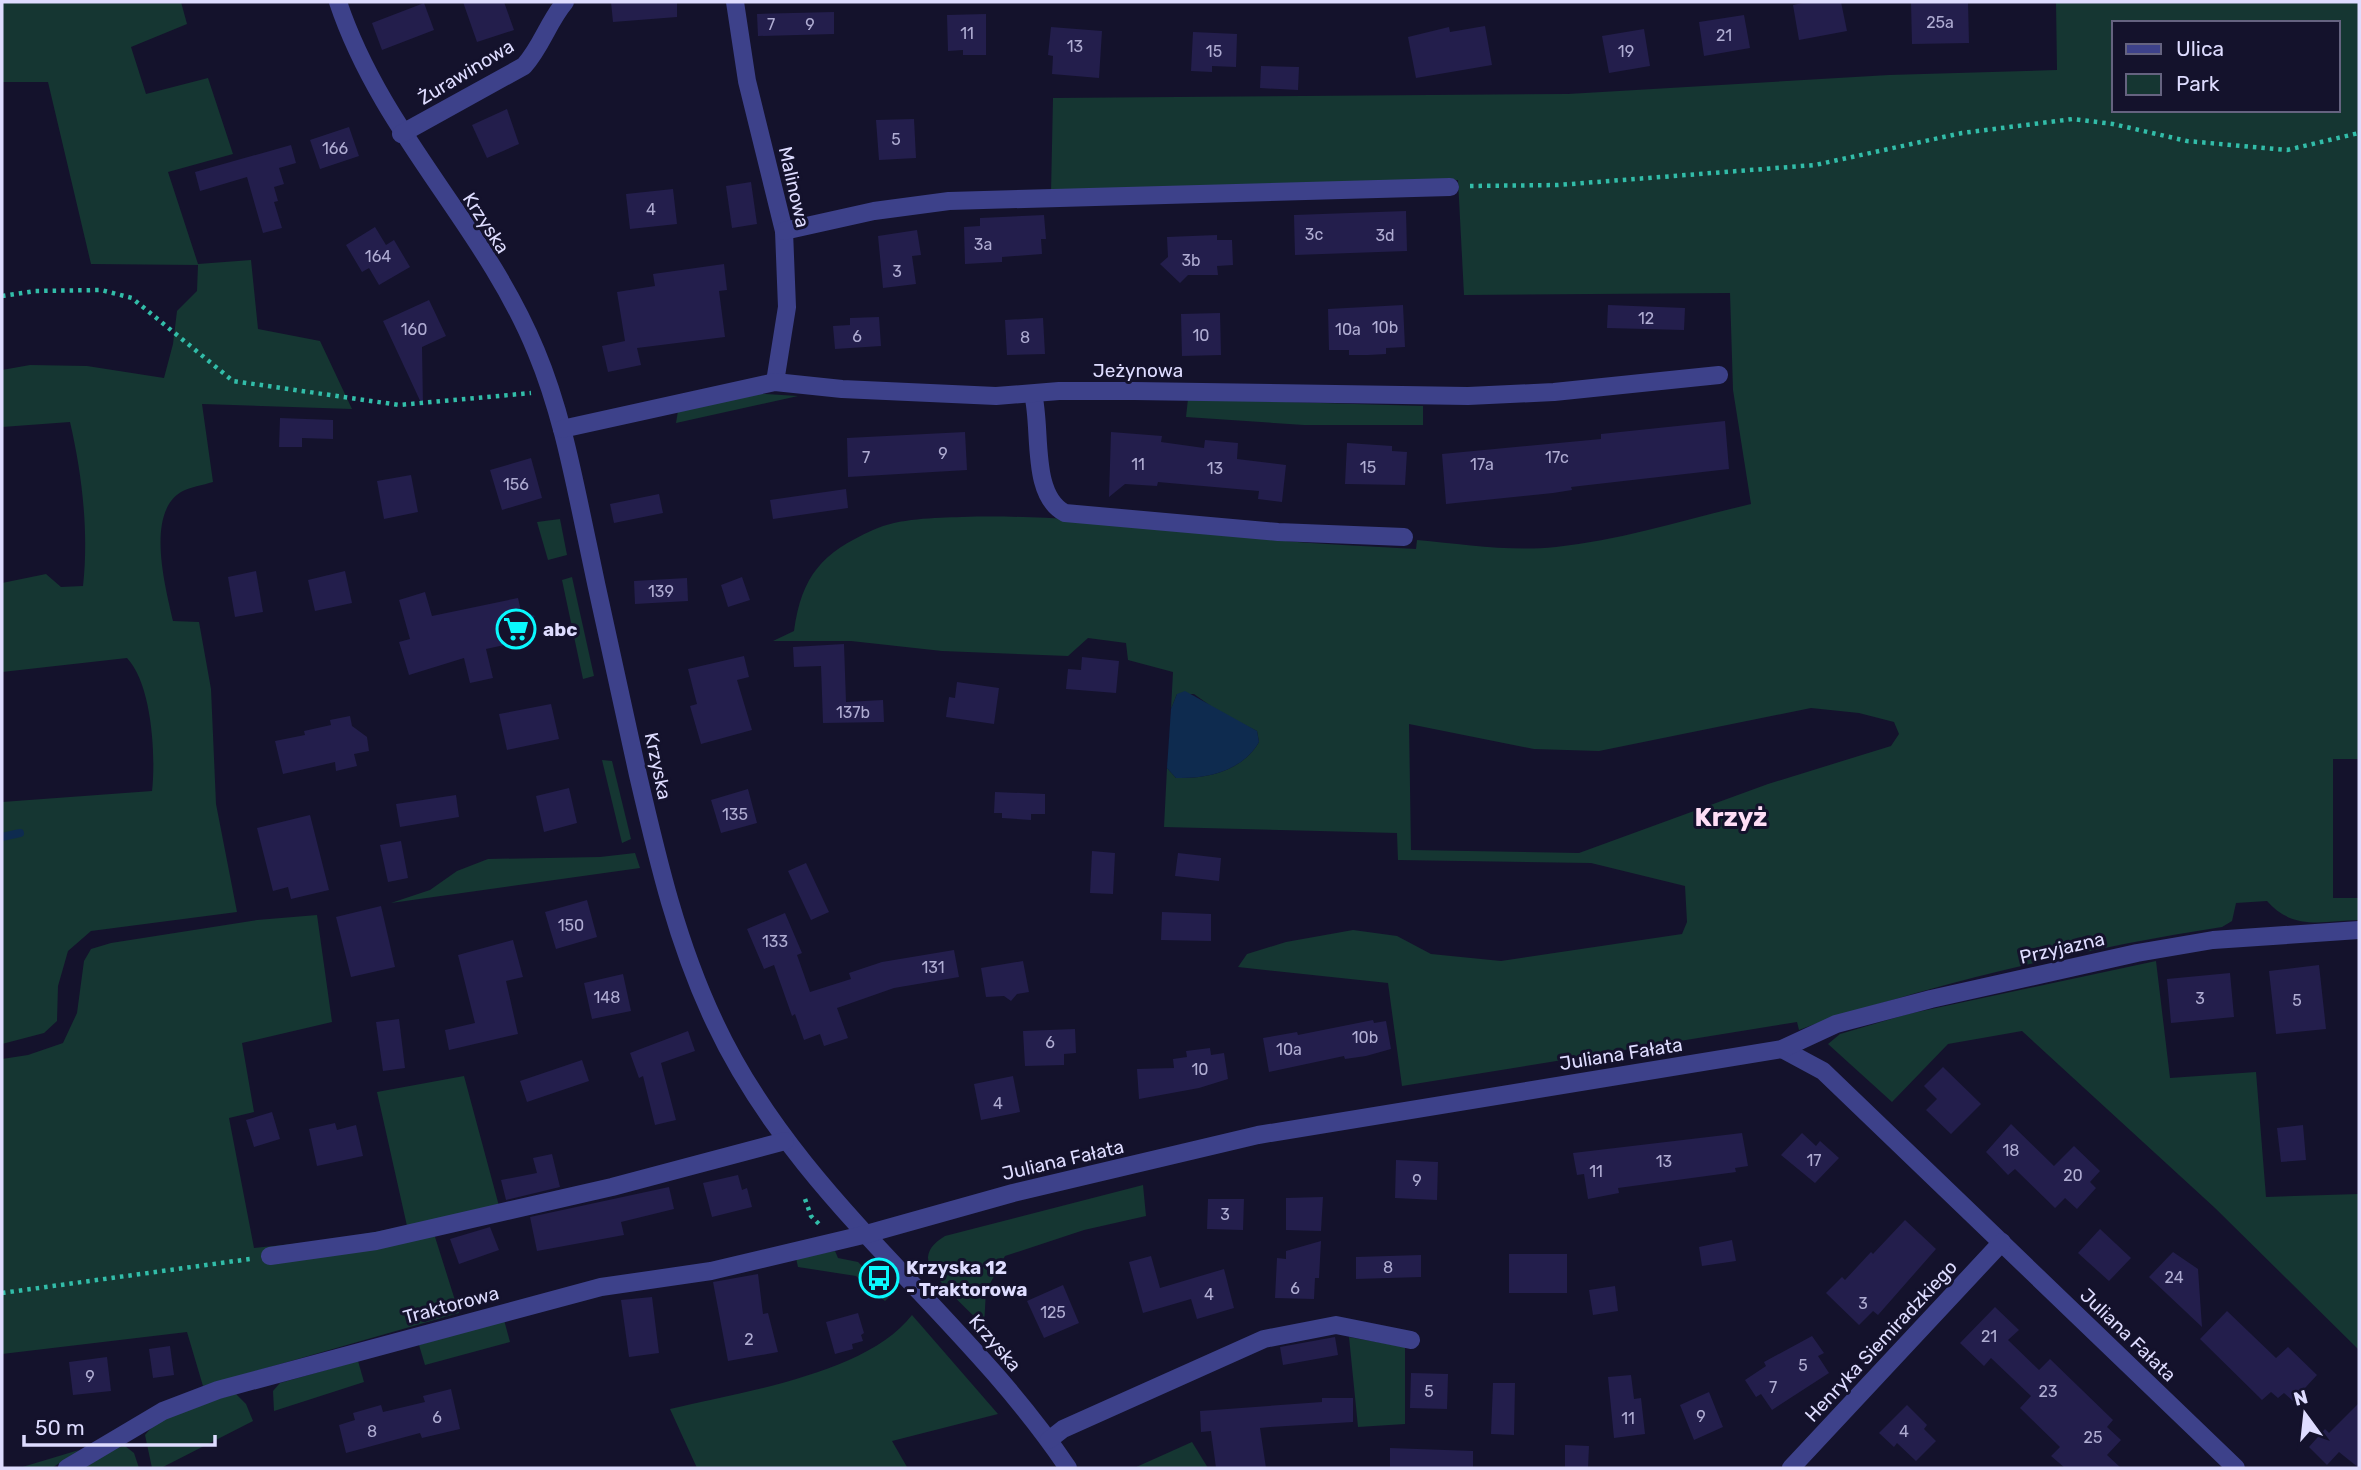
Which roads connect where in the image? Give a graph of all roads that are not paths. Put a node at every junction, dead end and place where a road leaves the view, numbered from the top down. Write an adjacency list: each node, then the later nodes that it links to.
1 (338, 2): 4 (street, Krzyska)
2 (565, 2): 4 (street, Żurawinowa)
3 (735, 2): 6 (street, Malinowa)
4 (401, 134): 10 (street, Krzyska)
5 (1450, 187): 6 (street)
6 (784, 230): 8 (street, Malinowa)
7 (1719, 375): 9 (street, Jeżynowa)
8 (775, 382): 9 (street, Jeżynowa); 10 (street, Jeżynowa)
9 (1034, 394): 11 (street)
10 (562, 429): 14 (street, Krzyska)
11 (1404, 537)
12 (2359, 930): 13 (street, Przyjazna)
13 (1782, 1049): 15 (street, Juliana Fałata); 16 (street, Juliana Fałata)
14 (785, 1141): 15 (street, Krzyska); 17 (street)
15 (863, 1235): 19 (street, Krzyska); 20 (street, Traktorowa)
16 (2001, 1242): 22 (street, Henryka Siemiradzkiego); 23 (street, Juliana Fałata)
17 (271, 1256)
18 (1412, 1340): 19 (street)
19 (1049, 1440): 21 (street, Krzyska)
20 (67, 1468)
21 (1068, 1468)
22 (1791, 1468)
23 (2236, 1468)

